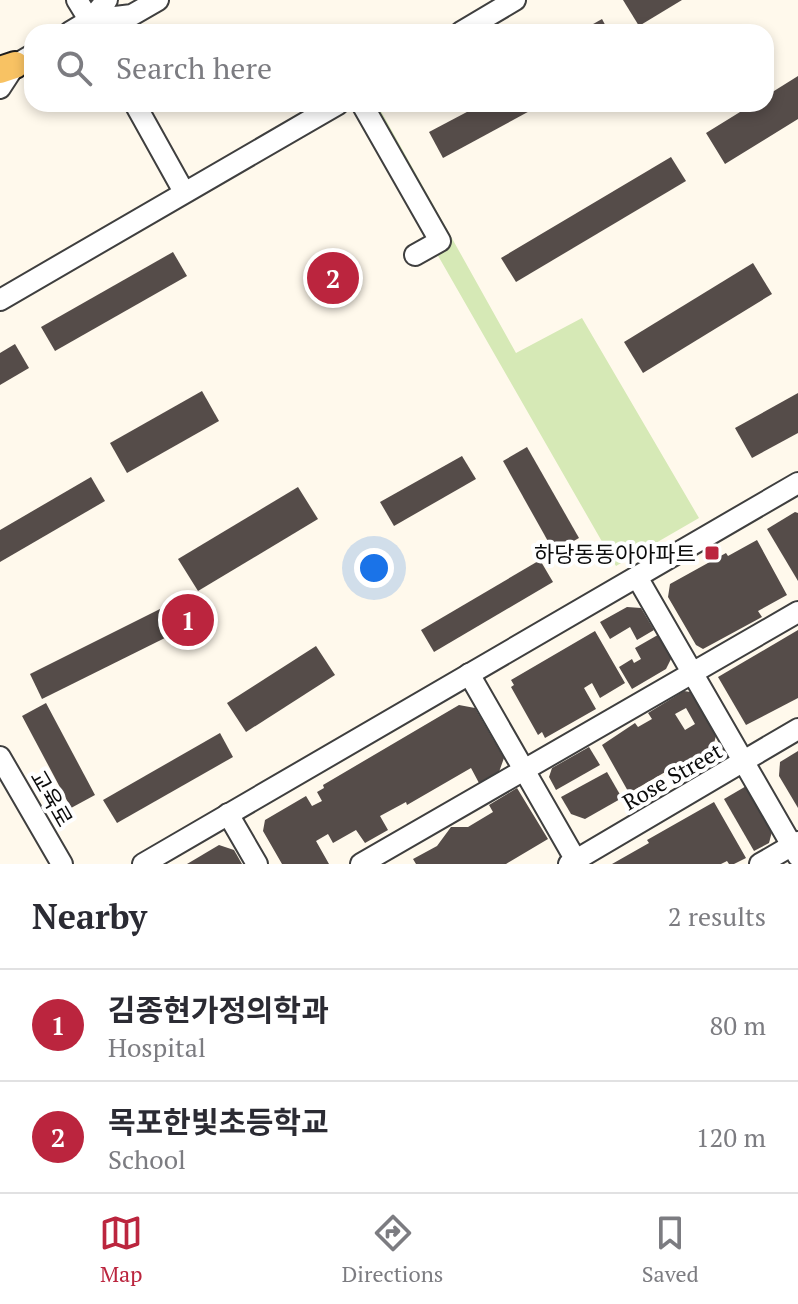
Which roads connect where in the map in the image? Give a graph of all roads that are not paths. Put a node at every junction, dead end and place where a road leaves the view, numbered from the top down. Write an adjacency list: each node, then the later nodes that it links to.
1 (77, 0): 5 (street)
2 (107, 0): 6 (street)
3 (158, 0): 7 (street)
4 (515, 0): 8 (street)
5 (92, 24)
6 (94, 24)
7 (100, 24)
8 (474, 24)
9 (16, 63): 10 (street)
10 (0, 88)
11 (139, 112): 14 (street)
12 (324, 112): 14 (street)
13 (367, 112): 15 (street)
14 (184, 192): 16 (street)
15 (415, 255)
16 (0, 300)
17 (798, 483): 18 (street)
18 (637, 577): 20 (street); 21 (street)
19 (798, 612): 20 (street)
20 (694, 672): 24 (street); 25 (street)
21 (469, 674): 25 (street); 26 (street)
22 (798, 729): 24 (street, Rose Street)
23 (0, 757): 29 (street, 교육로)
24 (743, 762): 27 (street); 28 (street, Rose Street)
25 (525, 771): 28 (street); 32 (street)
26 (228, 814): 30 (street); 31 (street)
27 (796, 848): 33 (street)
28 (574, 863)
29 (62, 864)
30 (143, 864)
31 (257, 864)
32 (361, 864)
33 (760, 864)

